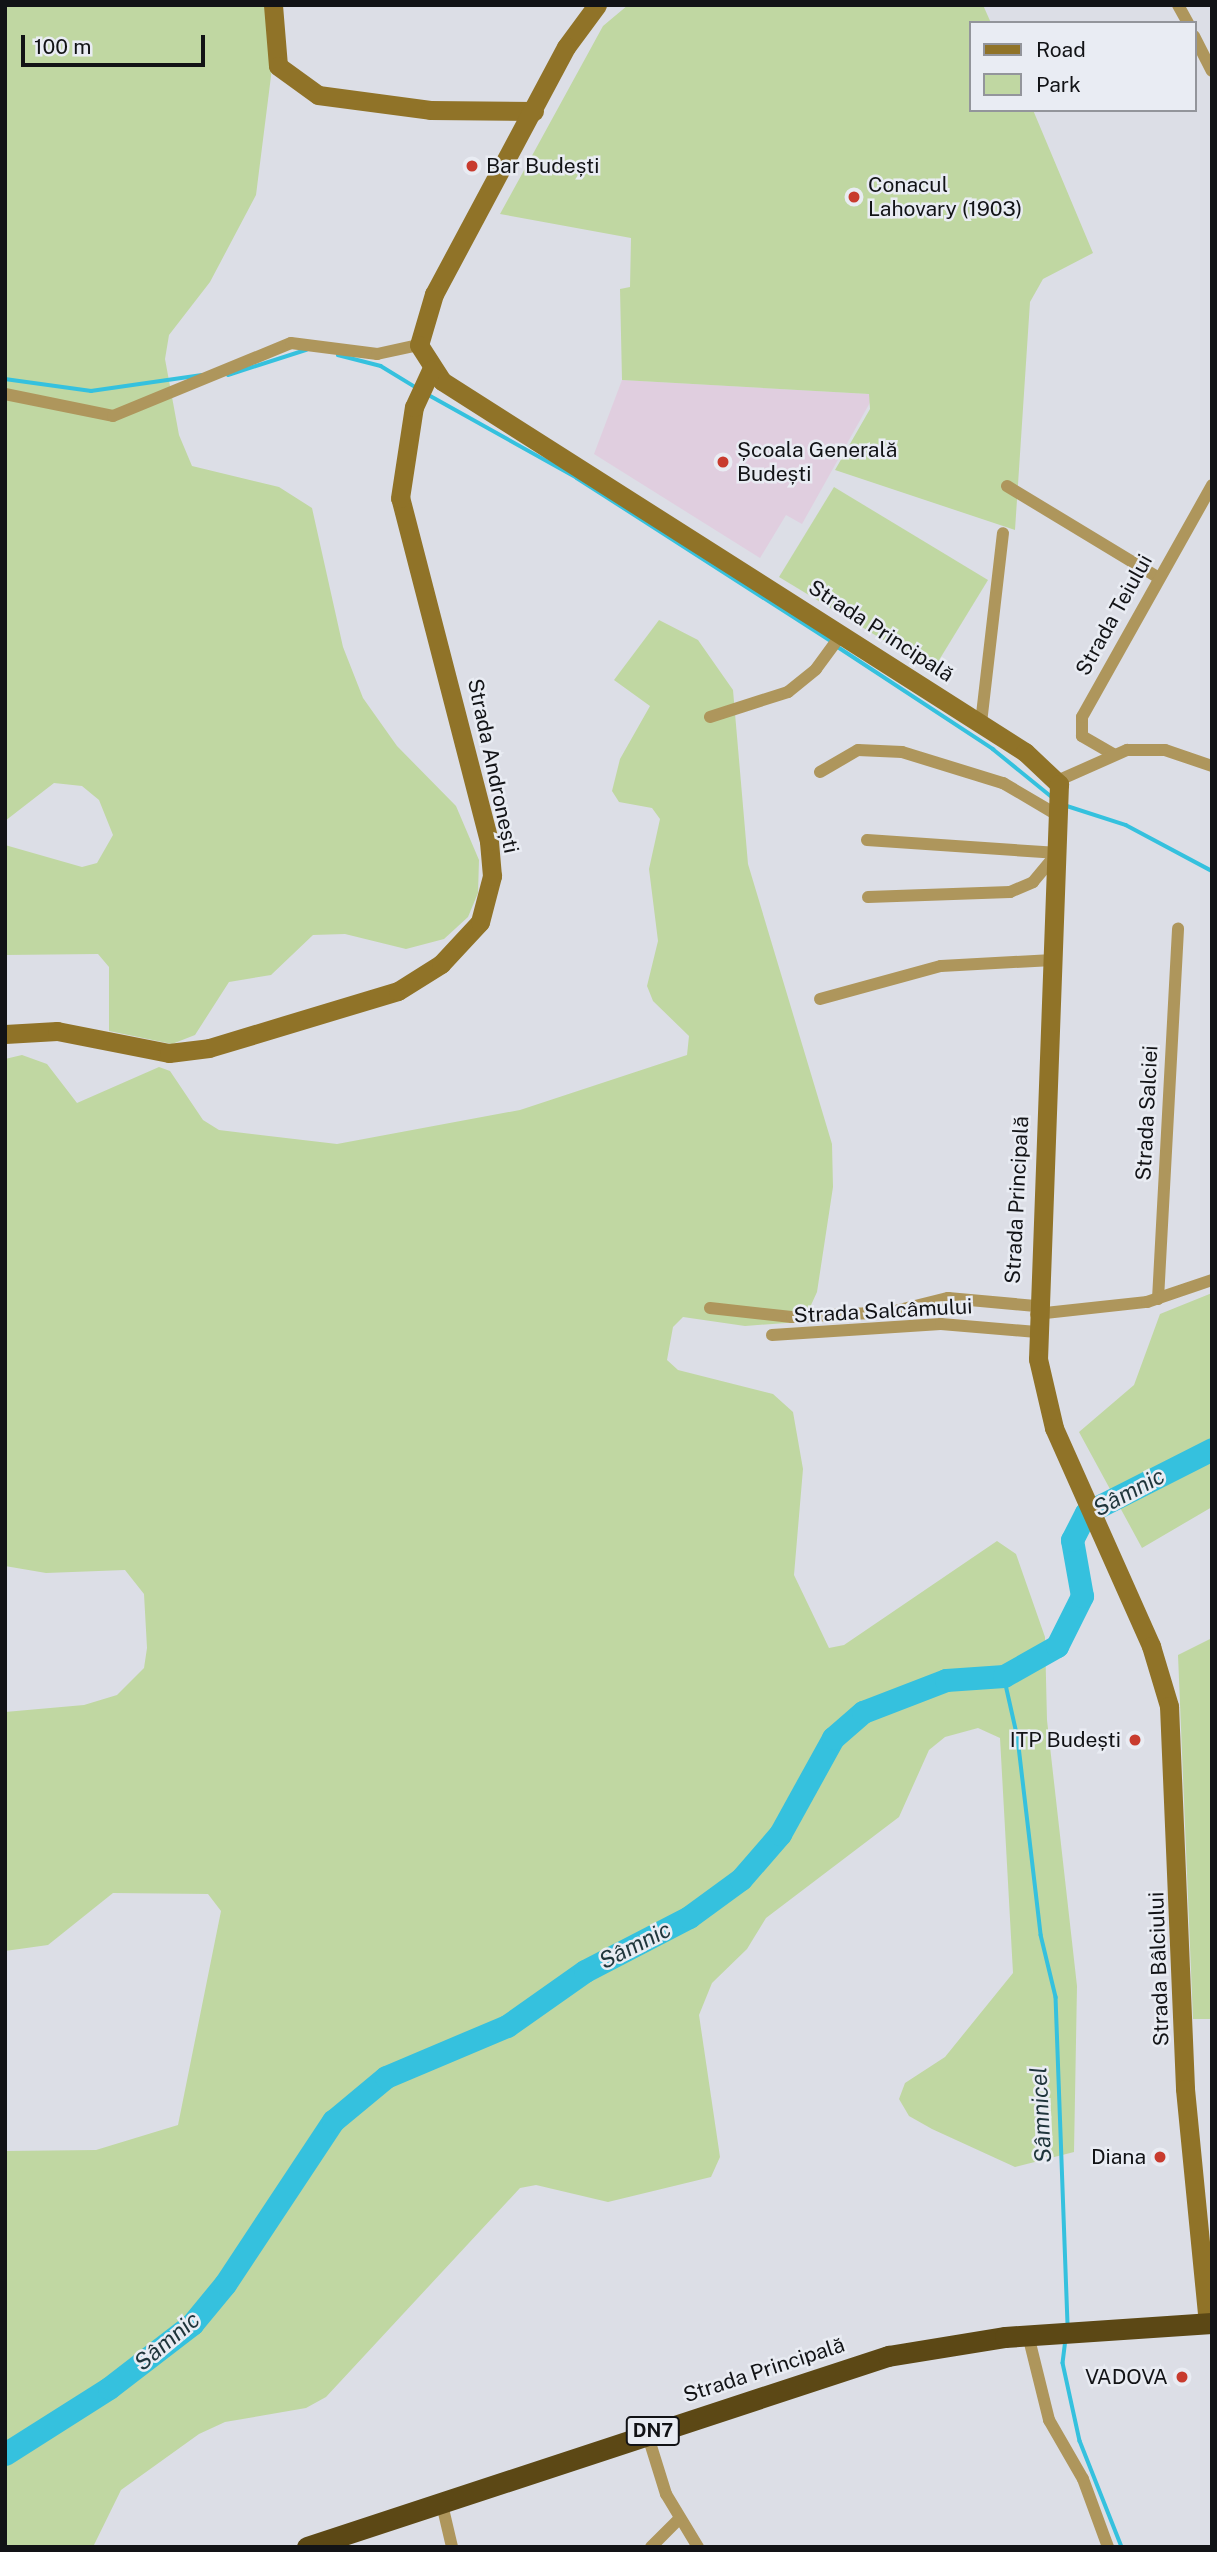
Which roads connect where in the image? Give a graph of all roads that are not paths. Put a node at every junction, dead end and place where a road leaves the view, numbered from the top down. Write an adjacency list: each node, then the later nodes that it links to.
1 (273, 5): 7 (main road)
2 (597, 5): 7 (main road)
3 (1178, 5): 4 (street)
4 (1187, 21)
5 (1196, 40): 6 (street)
6 (1212, 71)
7 (534, 111): 8 (main road)
8 (419, 345): 9 (main road); 10 (street)
9 (425, 381): 15 (main road, Strada Principală); 29 (main road, Strada Andronești)
10 (5, 394)
11 (1212, 485): 14 (street, Strada Teiului)
12 (1007, 486): 14 (street)
13 (1003, 533): 17 (street)
14 (1157, 577): 18 (street, Strada Teiului)
15 (836, 641): 16 (street); 17 (main road, Strada Principală)
16 (710, 717)
17 (983, 718): 21 (main road, Strada Principală)
18 (1113, 754): 19 (street); 21 (street)
19 (1212, 766)
20 (820, 772): 22 (street)
21 (1058, 785): 22 (main road, Strada Principală)
22 (1060, 813): 24 (main road, Strada Principală)
23 (867, 841): 24 (street)
24 (1059, 853): 25 (street); 27 (main road, Strada Principală)
25 (868, 897)
26 (1178, 929): 31 (street, Strada Salciei)
27 (1053, 960): 28 (street); 33 (main road, Strada Principală)
28 (820, 999)
29 (5, 1034)
30 (1212, 1280): 31 (street)
31 (1158, 1299): 33 (street)
32 (710, 1308): 33 (street)
33 (1036, 1317): 34 (street, Strada Salcâmului); 35 (main road, Strada Principală)
34 (772, 1335)
35 (1076, 1478): 36 (main road, Strada Bâlciului)
36 (1210, 2324): 37 (highway, Strada Principală / DN7)
37 (1028, 2335): 38 (highway, Strada Principală / DN7); 45 (street)
38 (647, 2433): 39 (highway, Strada Principală / DN7); 40 (street)
39 (441, 2500): 41 (highway, Strada Principală / DN7); 42 (street)
40 (678, 2521): 43 (street); 44 (street)
41 (307, 2547)
42 (453, 2547)
43 (651, 2547)
44 (698, 2547)
45 (1108, 2547)

